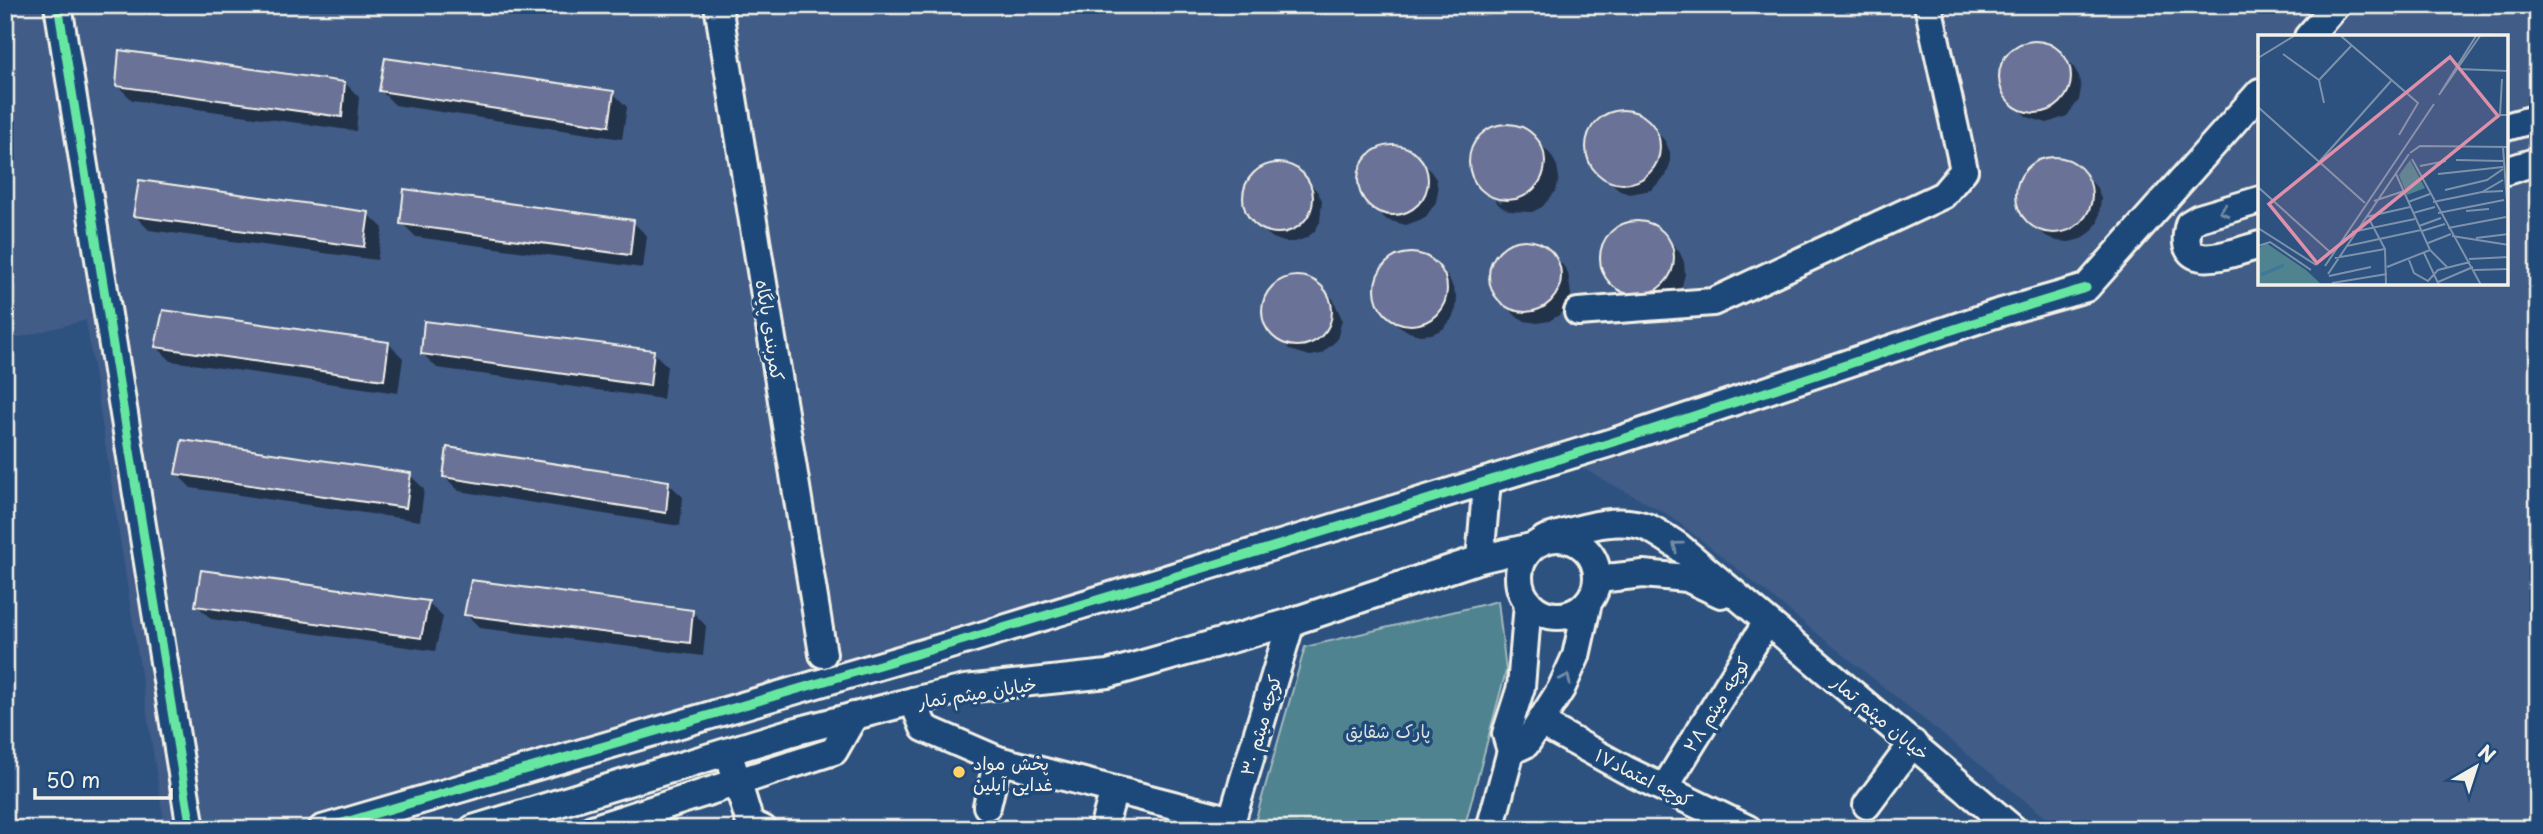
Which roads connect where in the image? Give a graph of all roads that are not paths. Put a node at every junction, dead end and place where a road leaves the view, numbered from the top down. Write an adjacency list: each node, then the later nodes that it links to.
1 (58, 5): 37 (street)
2 (718, 5): 21 (street, کمربندی پایگاه)
3 (1928, 5): 13 (street)
4 (2336, 5): 5 (street)
5 (2310, 35)
6 (2258, 93): 14 (street)
7 (2538, 118): 8 (street)
8 (2508, 126)
9 (2536, 164): 10 (street)
10 (2508, 171)
11 (2258, 200): 12 (street, one-way to 12)
12 (2258, 245)
13 (1578, 312)
14 (1487, 481): 16 (street); 38 (street)
15 (1538, 543): 16 (street, خیابان میثم تمار); 17 (street); 18 (street); 19 (street, خیابان میثم تمار, one-way to 15)
16 (1480, 559): 18 (street); 20 (street, خیابان میثم تمار)
17 (1593, 591): 18 (street); 19 (street, خیابان میثم تمار); 24 (street, one-way to 17)
18 (1524, 596): 26 (street)
19 (1758, 614): 25 (street, خیابان میثم تمار); 30 (street, کوچه میثم ۲۸)
20 (1291, 622): 22 (street, خیابان میثم تمار); 35 (street, کوچه میثم ۳۰)
21 (823, 654)
22 (913, 701): 23 (street, خیابان میثم تمار); 28 (street)
23 (853, 716): 27 (street, خیابان میثم تمار); 29 (street)
24 (1541, 723): 26 (street); 30 (street, کوچه اعتماد۱۷)
25 (1913, 743): 32 (street); 44 (street, خیابان میثم تمار)
26 (1511, 751): 42 (street)
27 (729, 753): 29 (street); 34 (street, خیابان میثم تمار)
28 (998, 760): 31 (street); 33 (street)
29 (737, 780): 36 (street); 40 (street)
30 (1665, 787): 43 (street, کوچه اعتماد۱۷)
31 (1114, 790): 35 (street); 41 (street)
32 (1867, 804)
33 (987, 806)
34 (521, 823): 39 (street, خیابان میثم تمار)
35 (1231, 824)
36 (753, 827)
37 (191, 829)
38 (322, 829)
39 (473, 829)
40 (592, 829)
41 (1103, 829)
42 (1490, 829)
43 (1748, 829)
44 (2013, 829)

